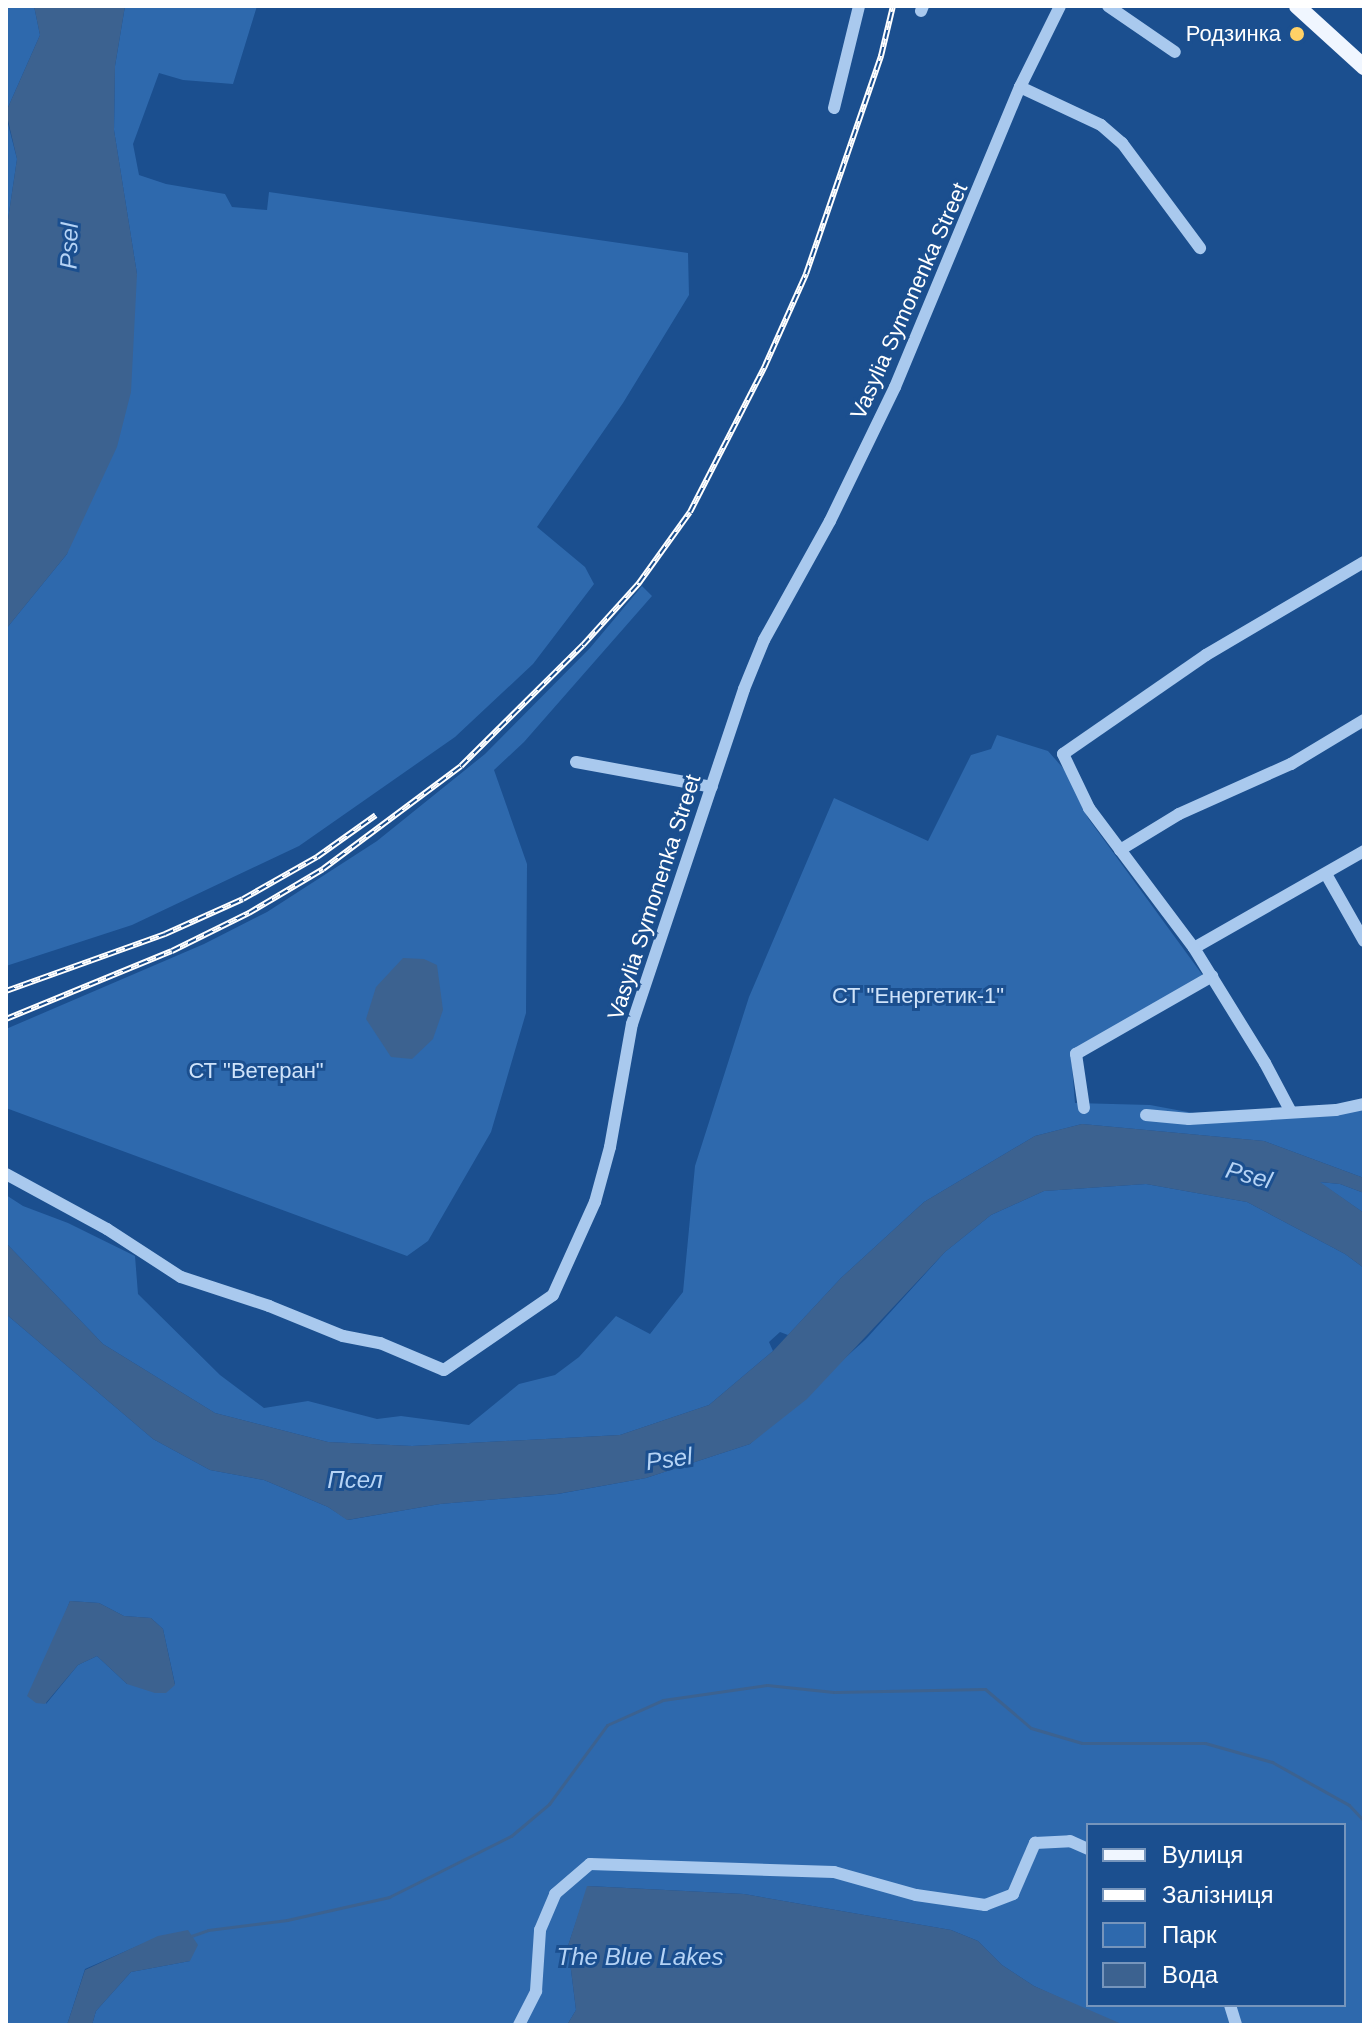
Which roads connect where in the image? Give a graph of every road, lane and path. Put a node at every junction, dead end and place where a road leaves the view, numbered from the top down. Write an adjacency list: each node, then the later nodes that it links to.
1 (859, 6): 8 (street)
2 (1060, 6): 7 (street, Vasylia Symonenka Street)
3 (1108, 6): 5 (street)
4 (1300, 7): 6 (main road)
5 (1175, 52)
6 (1364, 67)
7 (1020, 87): 9 (street); 13 (street, Vasylia Symonenka Street)
8 (834, 108)
9 (1200, 248)
10 (1364, 562): 14 (street)
11 (1364, 720): 14 (street)
12 (576, 762): 13 (street)
13 (712, 787): 24 (street, Vasylia Symonenka Street)
14 (1120, 850): 18 (street)
15 (1364, 851): 16 (street)
16 (1326, 874): 17 (street); 18 (street)
17 (1364, 941)
18 (1194, 948): 19 (street)
19 (1212, 976): 21 (street); 22 (street)
20 (1364, 1104): 22 (street)
21 (1084, 1108)
22 (1291, 1112): 23 (street)
23 (1146, 1115)
24 (6, 1174)
25 (1086, 1848): 26 (street)
26 (519, 2025)

